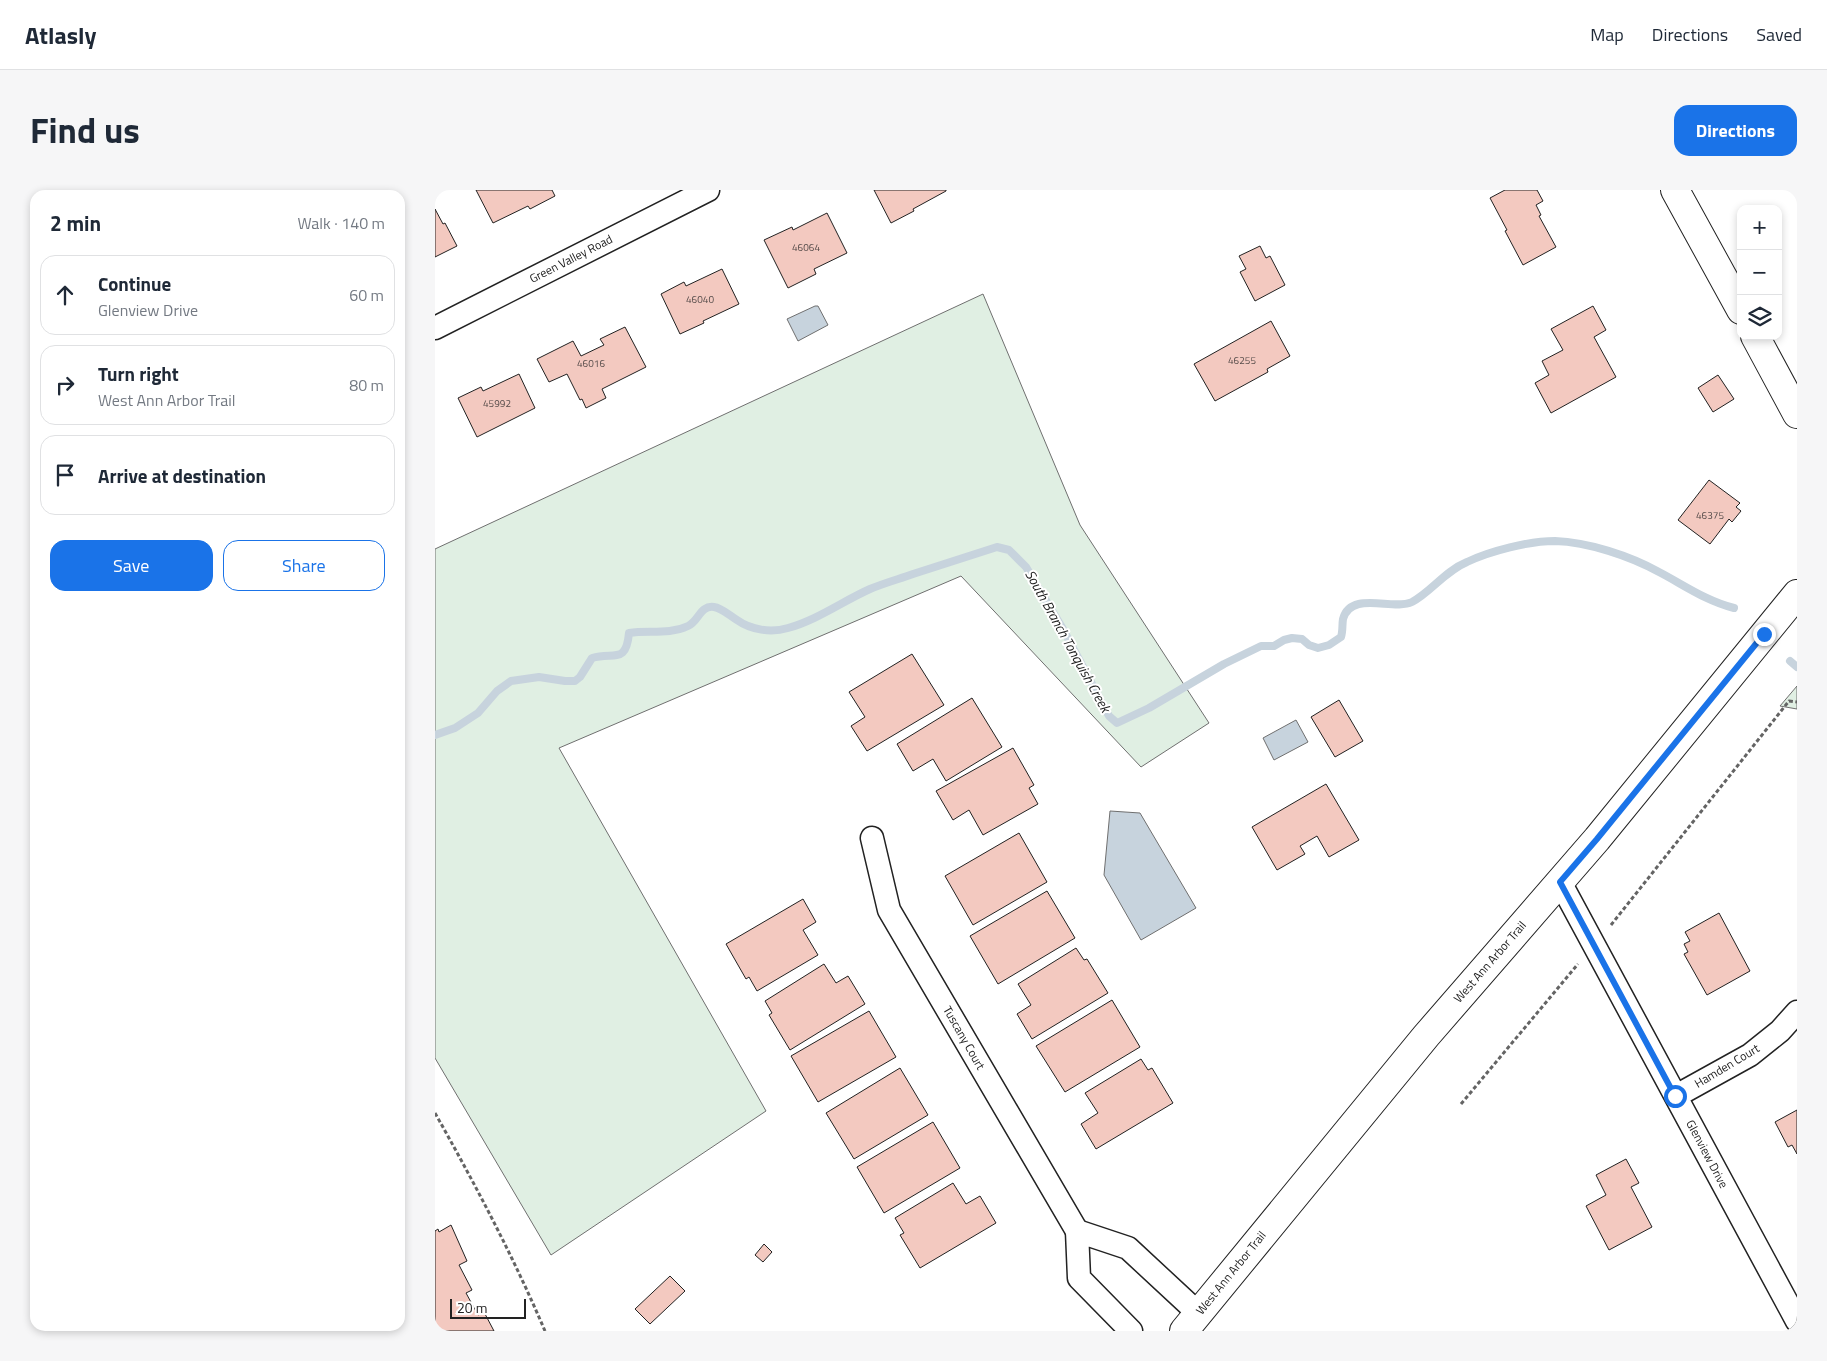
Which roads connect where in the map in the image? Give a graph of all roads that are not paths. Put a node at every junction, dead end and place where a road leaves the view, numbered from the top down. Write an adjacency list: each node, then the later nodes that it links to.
1 (708, 190): 4 (street, Green Valley Road)
2 (1675, 190): 3 (street)
3 (1737, 303)
4 (435, 328)
5 (1757, 340): 6 (street)
6 (1797, 414)
7 (1797, 594): 9 (street, West Ann Arbor Trail)
8 (873, 838): 12 (street, Tuscany Court)
9 (1560, 882): 11 (street, Glenview Drive); 14 (street, West Ann Arbor Trail)
10 (1797, 1012): 11 (street, Hamden Court)
11 (1675, 1096): 13 (street, Glenview Drive)
12 (1077, 1231): 14 (street); 15 (street, Tuscany Court)
13 (1797, 1321)
14 (1191, 1322)
15 (1131, 1331)

